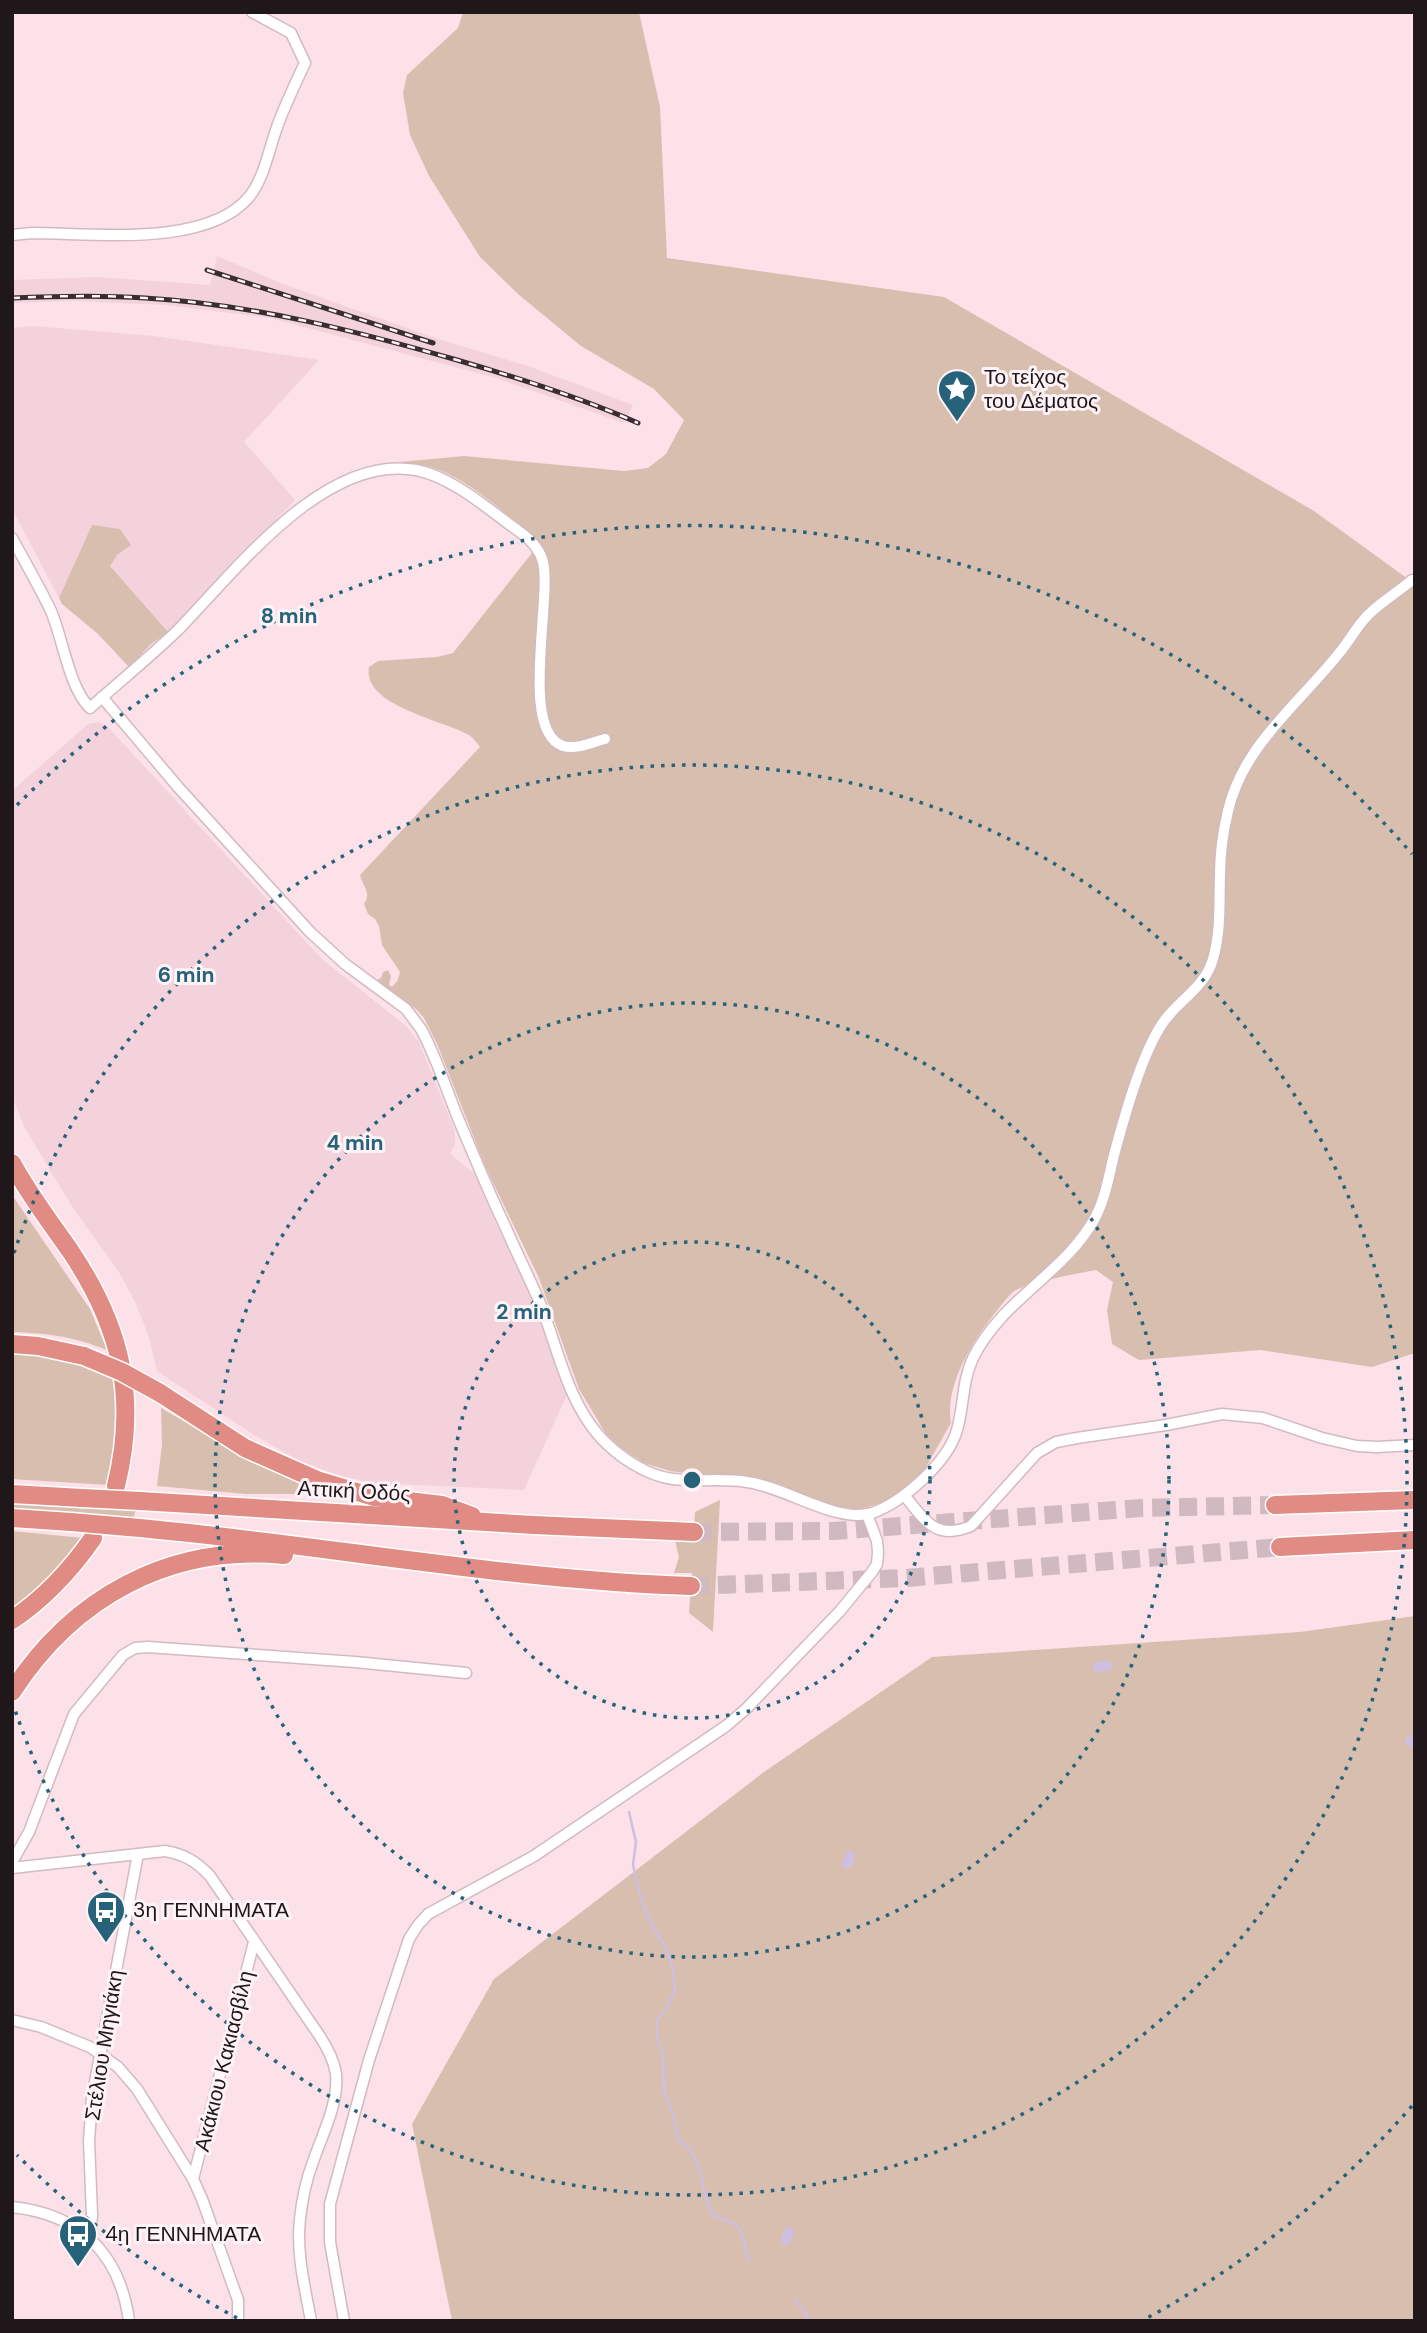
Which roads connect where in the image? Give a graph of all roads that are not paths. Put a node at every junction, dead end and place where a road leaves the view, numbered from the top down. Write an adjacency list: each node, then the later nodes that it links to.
1 (252, 12): 2 (street)
2 (12, 235)
3 (12, 537): 5 (street)
4 (1412, 580): 12 (street)
5 (102, 697): 6 (street); 15 (street)
6 (605, 739)
7 (12, 1163): 10 (highway)
8 (12, 1344): 17 (highway, bridge)
9 (1415, 1445): 12 (street)
10 (116, 1486)
11 (12, 1494): 17 (highway, Αττική Οδός, bridge)
12 (904, 1495): 15 (street)
13 (1415, 1500): 14 (highway)
14 (1275, 1505)
15 (867, 1514): 38 (street)
16 (12, 1518): 22 (highway, bridge)
17 (489, 1522): 18 (highway, Αττική Οδός)
18 (694, 1532)
19 (93, 1538): 24 (highway)
20 (1415, 1540): 21 (highway)
21 (1280, 1547)
22 (415, 1561): 23 (highway); 26 (highway)
23 (691, 1586)
24 (12, 1620)
25 (466, 1673): 28 (street)
26 (12, 1692)
27 (138, 1854): 28 (street); 29 (street); 31 (street, Στέλιου Μηγιάκη)
28 (12, 1865)
29 (254, 1942): 32 (street, Ακάκιου Κακιασβίλη); 37 (street)
30 (12, 2020): 31 (street)
31 (100, 2053): 32 (street); 34 (street, Στέλιου Μηγιάκη)
32 (193, 2179): 36 (street)
33 (12, 2207): 34 (street)
34 (90, 2237): 35 (street)
35 (129, 2321)
36 (238, 2321)
37 (311, 2321)
38 (344, 2321)

